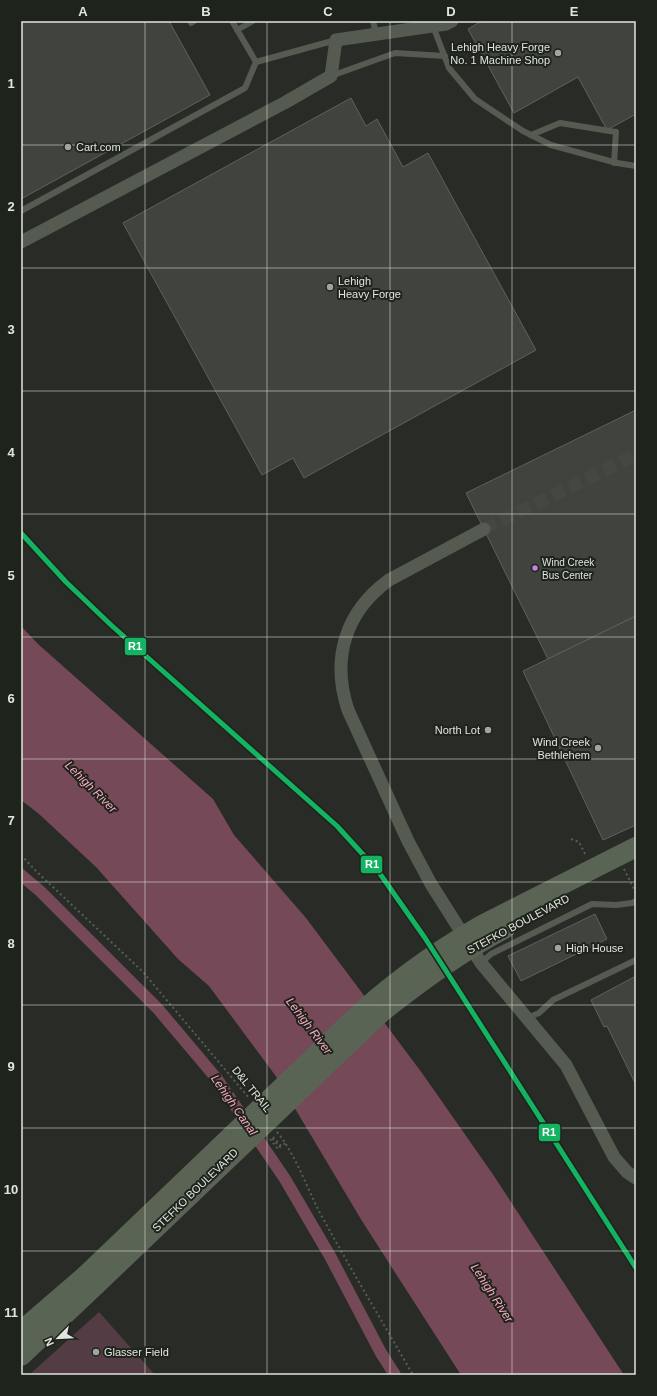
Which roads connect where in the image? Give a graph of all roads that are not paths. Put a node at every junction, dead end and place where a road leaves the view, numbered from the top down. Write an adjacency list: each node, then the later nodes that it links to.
1 (190, 21): 2 (lane)
2 (194, 21)
3 (232, 21): 8 (lane)
4 (253, 21): 8 (lane)
5 (373, 21): 9 (lane)
6 (452, 21): 7 (street)
7 (432, 26): 9 (street); 11 (lane)
8 (237, 30): 12 (lane)
9 (376, 34): 10 (street)
10 (336, 40): 12 (lane); 13 (street)
11 (445, 56): 13 (lane); 14 (lane)
12 (256, 62): 17 (lane)
13 (331, 76): 18 (street)
14 (530, 135): 15 (lane); 15 (lane)
15 (614, 163): 16 (lane)
16 (636, 166)
17 (21, 211)
18 (21, 242)
19 (484, 529): 24 (street)
20 (636, 847): 27 (main road, STEFKO BOULEVARD, bridge)
21 (636, 863): 27 (main road, STEFKO BOULEVARD, bridge)
22 (636, 901): 24 (lane)
23 (636, 960): 25 (lane)
24 (482, 963): 25 (street)
25 (527, 1018): 26 (street)
26 (636, 1178)
27 (91, 1280): 28 (main road, STEFKO BOULEVARD); 29 (main road, STEFKO BOULEVARD)
28 (21, 1331)
29 (21, 1356)

